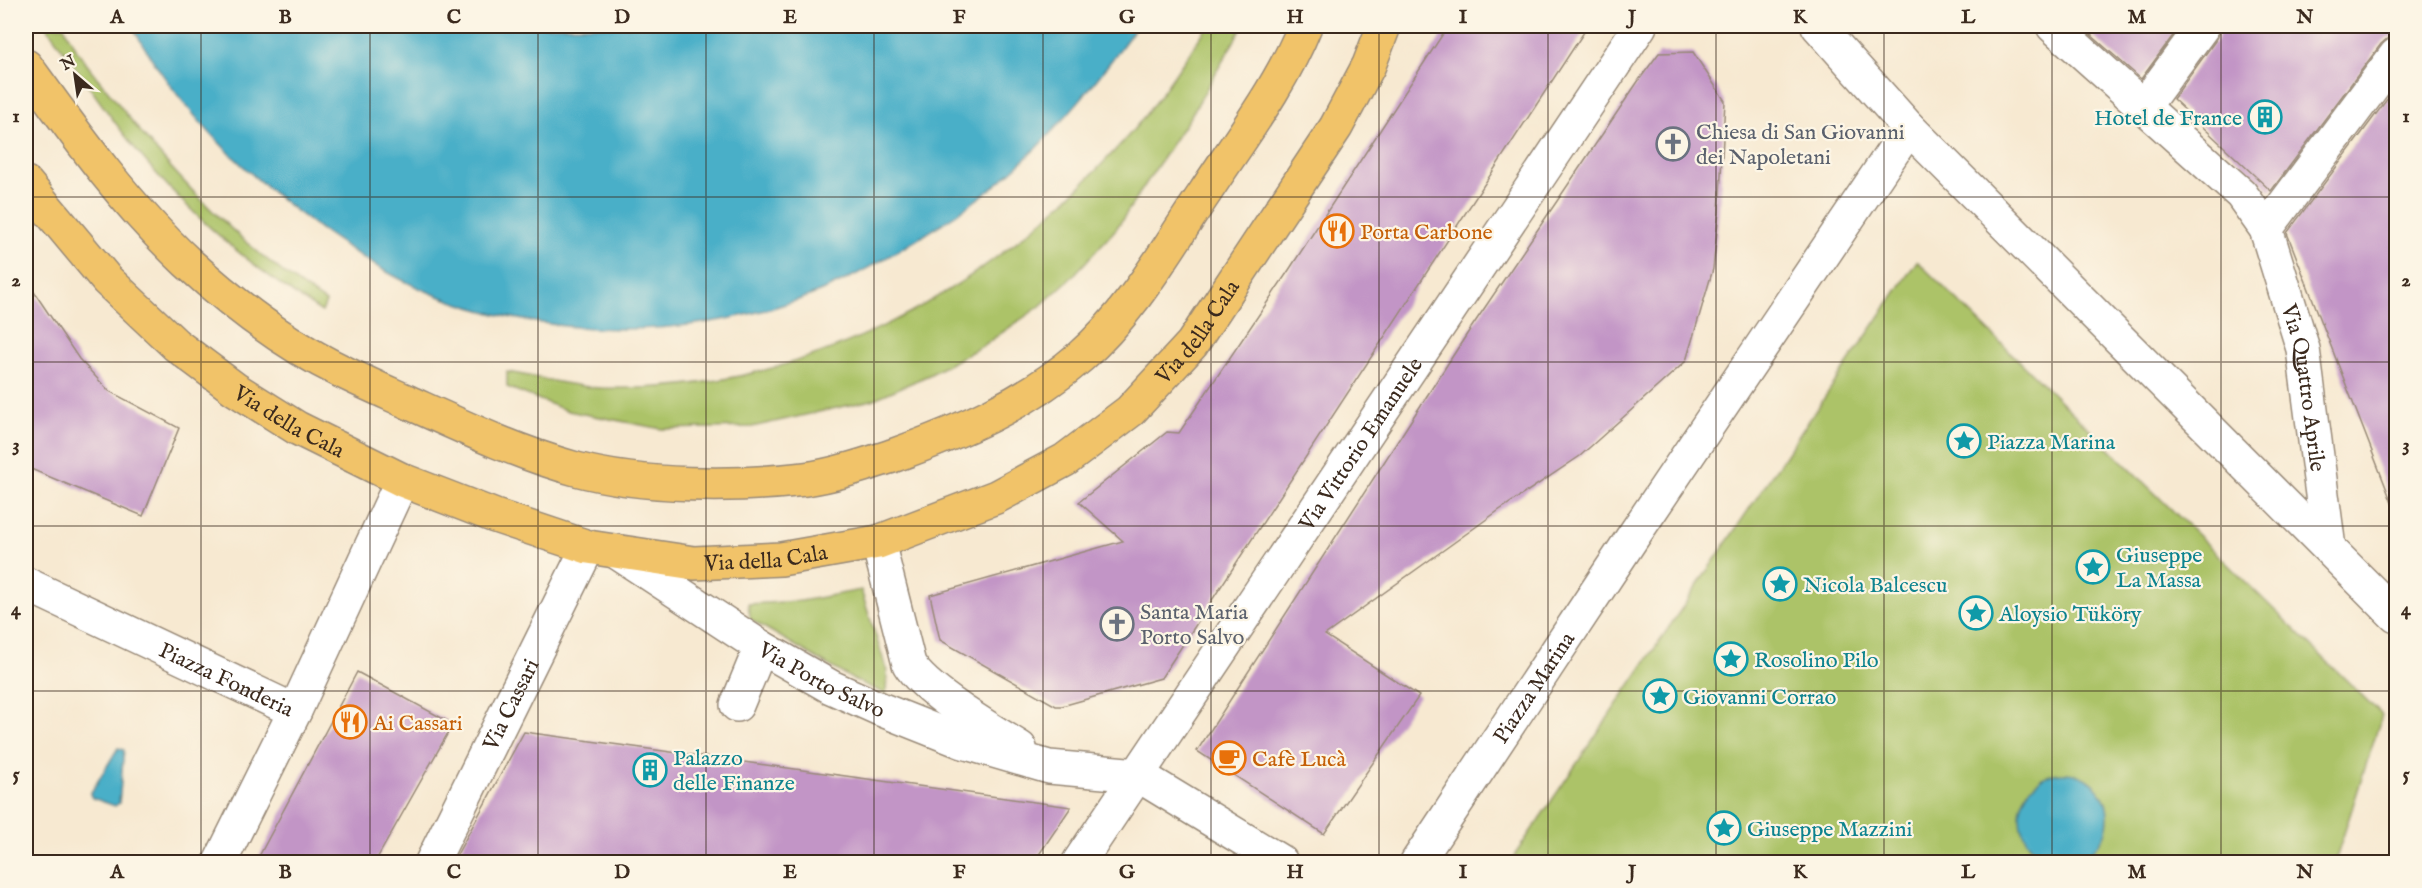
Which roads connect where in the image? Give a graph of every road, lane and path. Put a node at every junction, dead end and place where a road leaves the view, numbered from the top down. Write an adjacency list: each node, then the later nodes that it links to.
1 (1305, 26): 8 (main road)
2 (1384, 26): 14 (main road, Via della Cala)
3 (1640, 26): 23 (street, Via Vittorio Emanuele)
4 (1818, 26): 10 (street)
5 (2053, 26): 9 (street, Via Quattro Aprile)
6 (2203, 26): 9 (street)
7 (2397, 55): 12 (street)
8 (26, 66)
9 (2144, 106): 12 (street, Via Quattro Aprile)
10 (1909, 128): 15 (street); 28 (street, Piazza Marina)
11 (26, 183): 13 (main road, Via della Cala)
12 (2266, 229): 15 (street, Via Quattro Aprile)
13 (402, 480): 16 (main road, Via della Cala); 21 (street, Piazza Fonderia)
14 (878, 542): 16 (main road, Via della Cala); 22 (street, Via Porto Salvo)
15 (2329, 548): 18 (street)
16 (602, 549): 19 (street, Via Porto Salvo); 25 (street, Via Cassari)
17 (26, 584): 21 (street, Piazza Fonderia)
18 (2397, 616)
19 (761, 648): 20 (street); 22 (street, Via Porto Salvo)
20 (737, 705)
21 (295, 711): 24 (street)
22 (1049, 767): 23 (street, Via Porto Salvo)
23 (1138, 775): 26 (street, Via Vittorio Emanuele); 27 (street)
24 (220, 862)
25 (432, 862)
26 (1079, 862)
27 (1281, 862)
28 (1417, 862)

